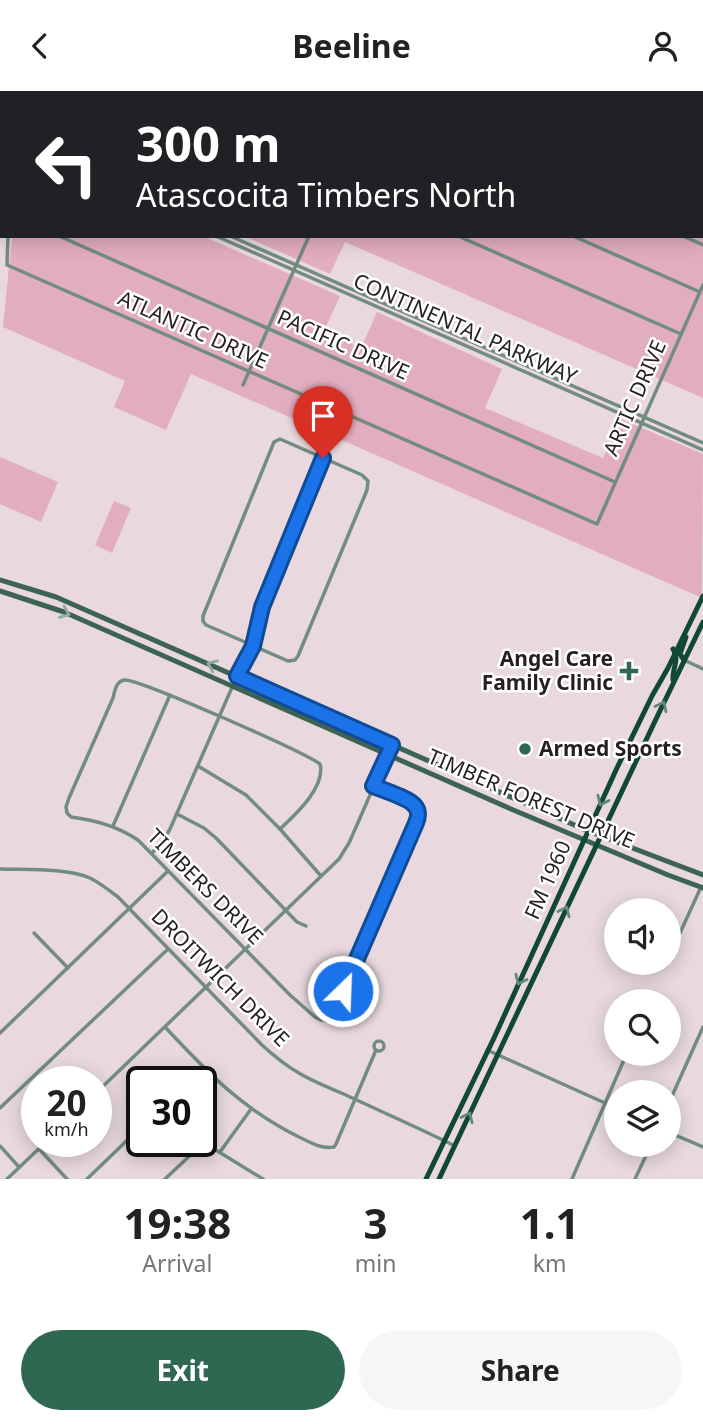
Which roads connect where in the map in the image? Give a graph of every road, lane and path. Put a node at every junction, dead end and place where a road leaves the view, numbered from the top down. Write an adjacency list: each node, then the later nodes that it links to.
1 (8, 238): 14 (street, ATLANTIC DRIVE)
2 (63, 238): 12 (street, PACIFIC DRIVE)
3 (221, 238): 9 (street, CONTINENTAL PARKWAY)
4 (234, 238): 8 (street, CONTINENTAL PARKWAY)
5 (308, 238): 8 (street)
6 (463, 238): 13 (street)
7 (578, 238): 11 (street)
8 (296, 266): 9 (street); 16 (street, CONTINENTAL PARKWAY)
9 (295, 271): 12 (street); 17 (street, CONTINENTAL PARKWAY)
10 (703, 285): 11 (street, ARTIC DRIVE)
11 (700, 292): 13 (street, ARTIC DRIVE)
12 (267, 329): 14 (street); 21 (street, PACIFIC DRIVE)
13 (681, 334): 16 (street, ARTIC DRIVE)
14 (249, 372): 15 (street); 22 (street, ATLANTIC DRIVE)
15 (243, 385)
16 (645, 418): 17 (street, ARTIC DRIVE); 18 (street, CONTINENTAL PARKWAY)
17 (642, 424): 19 (street, CONTINENTAL PARKWAY); 21 (street, ARTIC DRIVE)
18 (703, 443)
19 (703, 450)
20 (323, 458): 28 (street); 28 (street); 28 (street)
21 (615, 482): 22 (street, ARTIC DRIVE)
22 (597, 524)
23 (0, 580): 32 (main road, TIMBER FOREST DRIVE, one-way to 23)
24 (0, 591): 34 (main road, TIMBER FOREST DRIVE, one-way to 34)
25 (703, 596): 27 (main road, FM 1960 / FM 1960)
26 (703, 622): 30 (main road, FM 1960 / FM 1960)
27 (685, 634): 29 (main road, FM 1960 / FM 1960); 30 (main road)
28 (253, 646): 32 (street)
29 (674, 651): 33 (main road); 50 (main road, FM 1960 / FM 1960, one-way to 50)
30 (684, 660): 31 (street); 33 (main road, FM 1960 / FM 1960)
31 (703, 669)
32 (237, 676): 34 (street); 36 (main road, TIMBER FOREST DRIVE)
33 (673, 683): 51 (main road, FM 1960 / FM 1960, one-way to 33)
34 (233, 686): 37 (street); 38 (main road, TIMBER FOREST DRIVE)
35 (170, 695): 37 (street); 48 (street); 48 (street, TIMBERS DRIVE)
36 (310, 709): 38 (main road); 39 (main road, TIMBER FOREST DRIVE)
37 (219, 716): 41 (street); 49 (street)
38 (306, 719): 40 (main road, TIMBER FOREST DRIVE)
39 (392, 745): 40 (street); 42 (main road, TIMBER FOREST DRIVE)
40 (387, 755): 43 (street); 44 (main road, TIMBER FOREST DRIVE)
41 (198, 766): 47 (street); 49 (street)
42 (475, 781): 44 (main road); 45 (main road, TIMBER FOREST DRIVE)
43 (373, 786): 60 (street); 68 (street, TIMBERS DRIVE)
44 (471, 791): 46 (main road, TIMBER FOREST DRIVE)
45 (516, 798): 46 (main road); 50 (main road, TIMBER FOREST DRIVE)
46 (511, 809): 52 (main road, TIMBER FOREST DRIVE)
47 (177, 814): 54 (street); 63 (street)
48 (113, 826): 54 (street, TIMBERS DRIVE)
49 (281, 829): 60 (street)
50 (588, 831): 51 (main road, TIMBER FOREST DRIVE); 52 (main road, FM 1960 / FM 1960)
51 (601, 836): 53 (main road, FM 1960 / FM 1960); 55 (main road, TIMBER FOREST DRIVE)
52 (584, 840): 53 (main road, TIMBER FOREST DRIVE); 75 (main road, FM 1960 / FM 1960, one-way to 75)
53 (597, 845): 58 (main road, TIMBER FOREST DRIVE); 76 (main road, FM 1960 / FM 1960, one-way to 53)
54 (152, 853): 57 (street, TIMBERS DRIVE)
55 (674, 865): 58 (main road); 59 (main road, TIMBER FOREST DRIVE)
56 (0, 869): 62 (street, DROITWICH DRIVE)
57 (169, 871): 62 (street); 68 (street, TIMBERS DRIVE)
58 (668, 875): 61 (main road, TIMBER FOREST DRIVE)
59 (703, 875)
60 (321, 876): 63 (street)
61 (702, 887): 65 (street)
62 (129, 909): 67 (street, DROITWICH DRIVE); 69 (street)
63 (286, 911): 64 (street); 68 (street)
64 (306, 926)
65 (681, 931)
66 (34, 933): 69 (street)
67 (168, 949): 70 (street, DROITWICH DRIVE); 82 (street)
68 (246, 950): 70 (street)
69 (68, 968): 73 (street)
70 (206, 988): 71 (street); 79 (street, DROITWICH DRIVE)
71 (165, 1027): 77 (street); 83 (street)
72 (703, 1027): 78 (street)
73 (0, 1033)
74 (376, 1050): 79 (street)
75 (487, 1051): 76 (street); 85 (main road, FM 1960 / FM 1960)
76 (497, 1055): 80 (street); 88 (main road, FM 1960 / FM 1960, one-way to 76)
77 (112, 1078)
78 (679, 1080)
79 (355, 1100): 83 (street); 85 (street, DROITWICH DRIVE)
80 (604, 1103)
81 (604, 1105): 102 (street)
82 (0, 1108)
83 (251, 1109): 90 (street)
84 (681, 1138): 89 (street)
85 (444, 1140): 88 (street, DROITWICH DRIVE); 100 (main road, FM 1960 / FM 1960)
86 (126, 1141): 97 (street)
87 (0, 1146): 94 (street)
88 (455, 1146): 101 (main road, FM 1960 / FM 1960)
89 (703, 1147)
90 (220, 1152): 98 (street); 99 (street)
91 (30, 1157): 94 (street)
92 (46, 1157): 96 (street)
93 (645, 1157): 103 (street)
94 (19, 1167): 95 (street)
95 (7, 1179)
96 (67, 1179)
97 (87, 1179)
98 (165, 1179)
99 (263, 1179)
100 (426, 1179)
101 (439, 1179)
102 (572, 1179)
103 (635, 1179)

